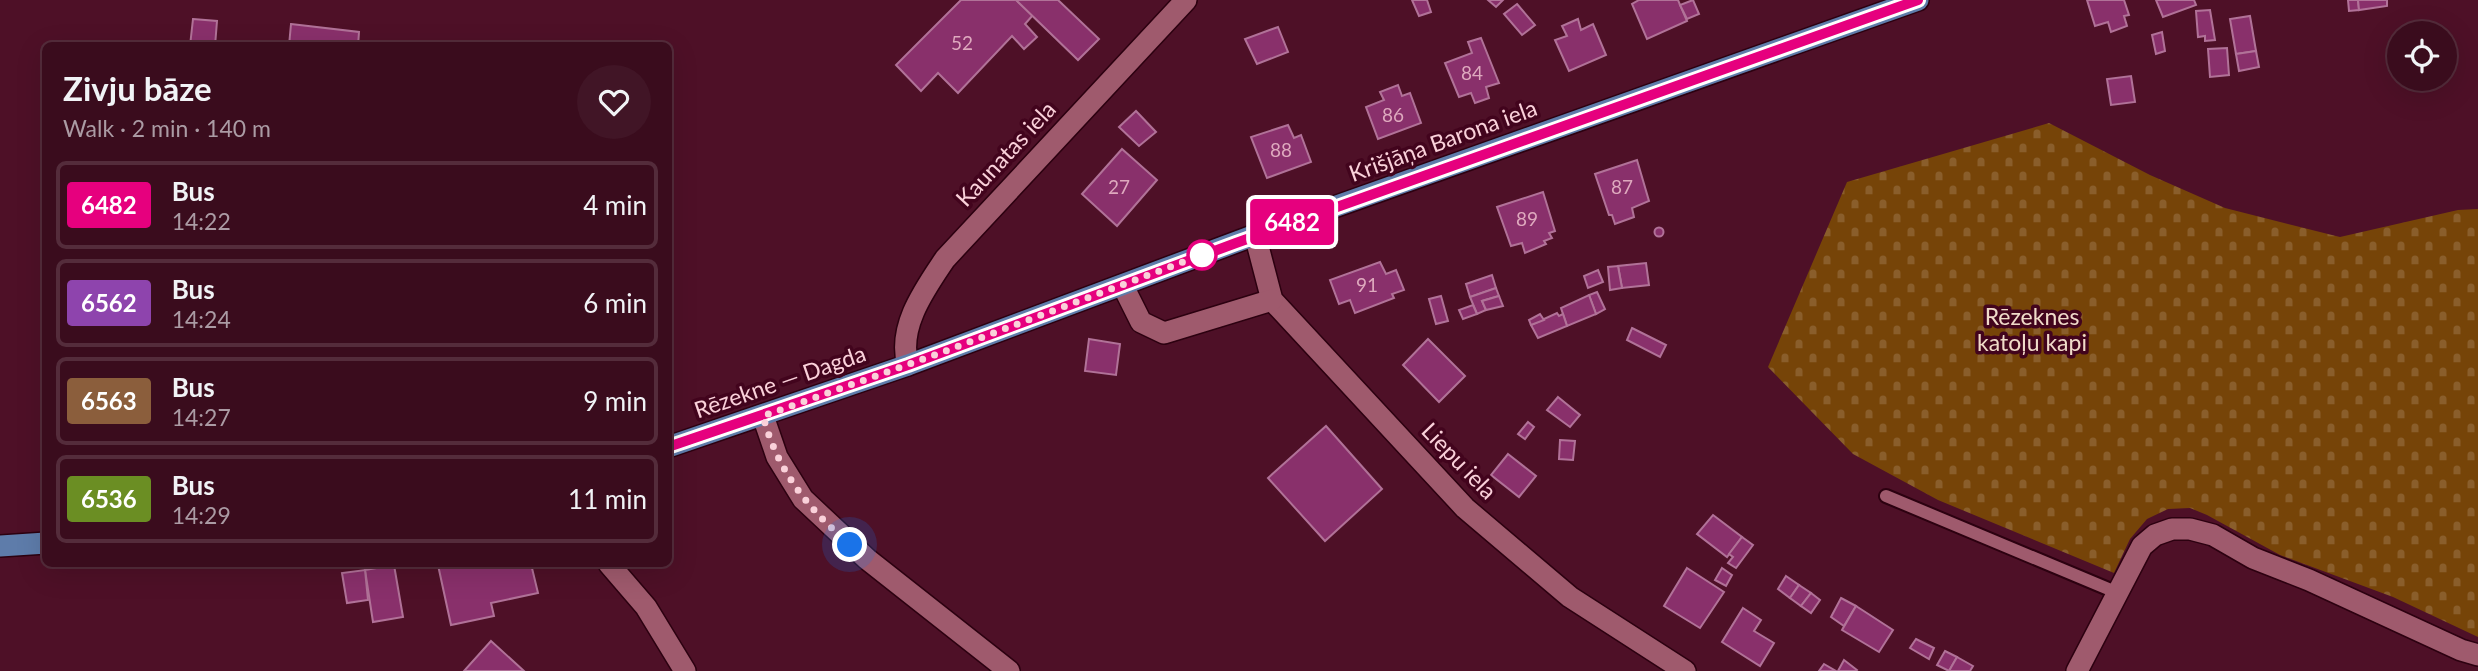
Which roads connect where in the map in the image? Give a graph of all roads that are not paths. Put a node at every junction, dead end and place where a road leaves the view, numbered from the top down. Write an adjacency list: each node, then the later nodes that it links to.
1 (1186, 0): 6 (street, Kaunatas iela)
2 (1918, 0): 3 (main road, Krišjāņa Barona iela)
3 (1255, 236): 4 (main road, Krišjāņa Barona iela); 5 (street, Liepu iela)
4 (1123, 286): 5 (street); 6 (main road, Krišjāņa Barona iela)
5 (1272, 300): 17 (street, Liepu iela)
6 (908, 365): 7 (main road, Rēzekne — Dagda)
7 (763, 416): 8 (main road, Rēzekne — Dagda); 16 (street)
8 (672, 446)
9 (1886, 496): 13 (lane)
10 (42, 543): 11 (main road)
11 (0, 546)
12 (613, 567): 15 (street)
13 (2118, 593): 14 (street); 18 (street)
14 (2478, 654)
15 (685, 671)
16 (1009, 671)
17 (1685, 671)
18 (2077, 671)

